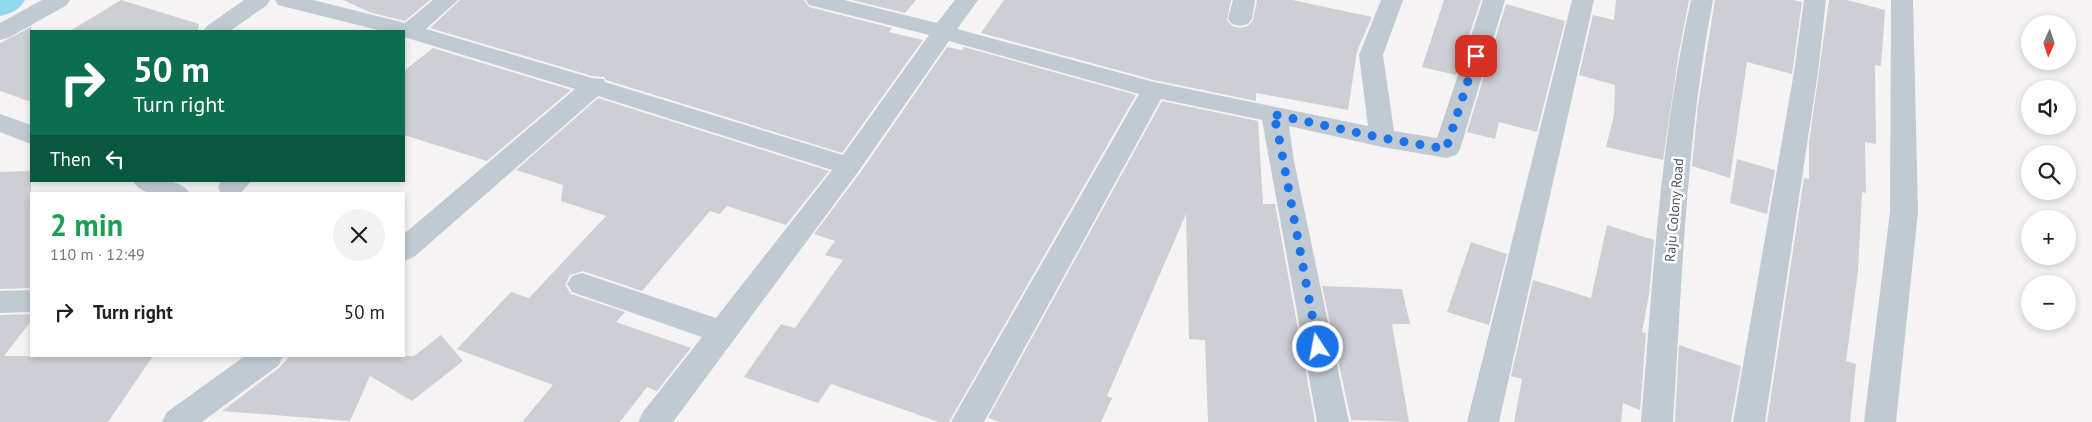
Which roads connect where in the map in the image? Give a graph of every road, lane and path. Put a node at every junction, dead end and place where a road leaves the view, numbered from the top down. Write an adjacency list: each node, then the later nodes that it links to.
1 (59, 0): 16 (street)
2 (259, 0): 13 (street)
3 (286, 0): 14 (street)
4 (447, 0): 17 (street)
5 (817, 0): 15 (street)
6 (967, 0): 15 (street)
7 (1392, 0): 23 (street)
8 (1494, 0): 23 (street)
9 (1583, 0): 37 (street)
10 (1702, 0): 38 (street, Raju Colony Road)
11 (1815, 0): 39 (street)
12 (1902, 0): 40 (street)
13 (216, 30)
14 (381, 30)
15 (943, 32): 19 (street); 24 (street)
16 (0, 33)
17 (413, 40): 18 (street)
18 (595, 85): 24 (street); 27 (street)
19 (1154, 90): 20 (street); 35 (street)
20 (1272, 114): 23 (street); 36 (street)
21 (0, 122): 22 (street)
22 (30, 135)
23 (1382, 138)
24 (849, 166): 31 (street)
25 (148, 182): 26 (street)
26 (172, 192)
27 (405, 249)
28 (582, 284): 31 (street)
29 (30, 301): 30 (street)
30 (0, 302)
31 (723, 332): 34 (street)
32 (267, 357): 33 (street)
33 (178, 422)
34 (654, 422)
35 (967, 422)
36 (1333, 422)
37 (1483, 422)
38 (1657, 422)
39 (1749, 422)
40 (1880, 422)

